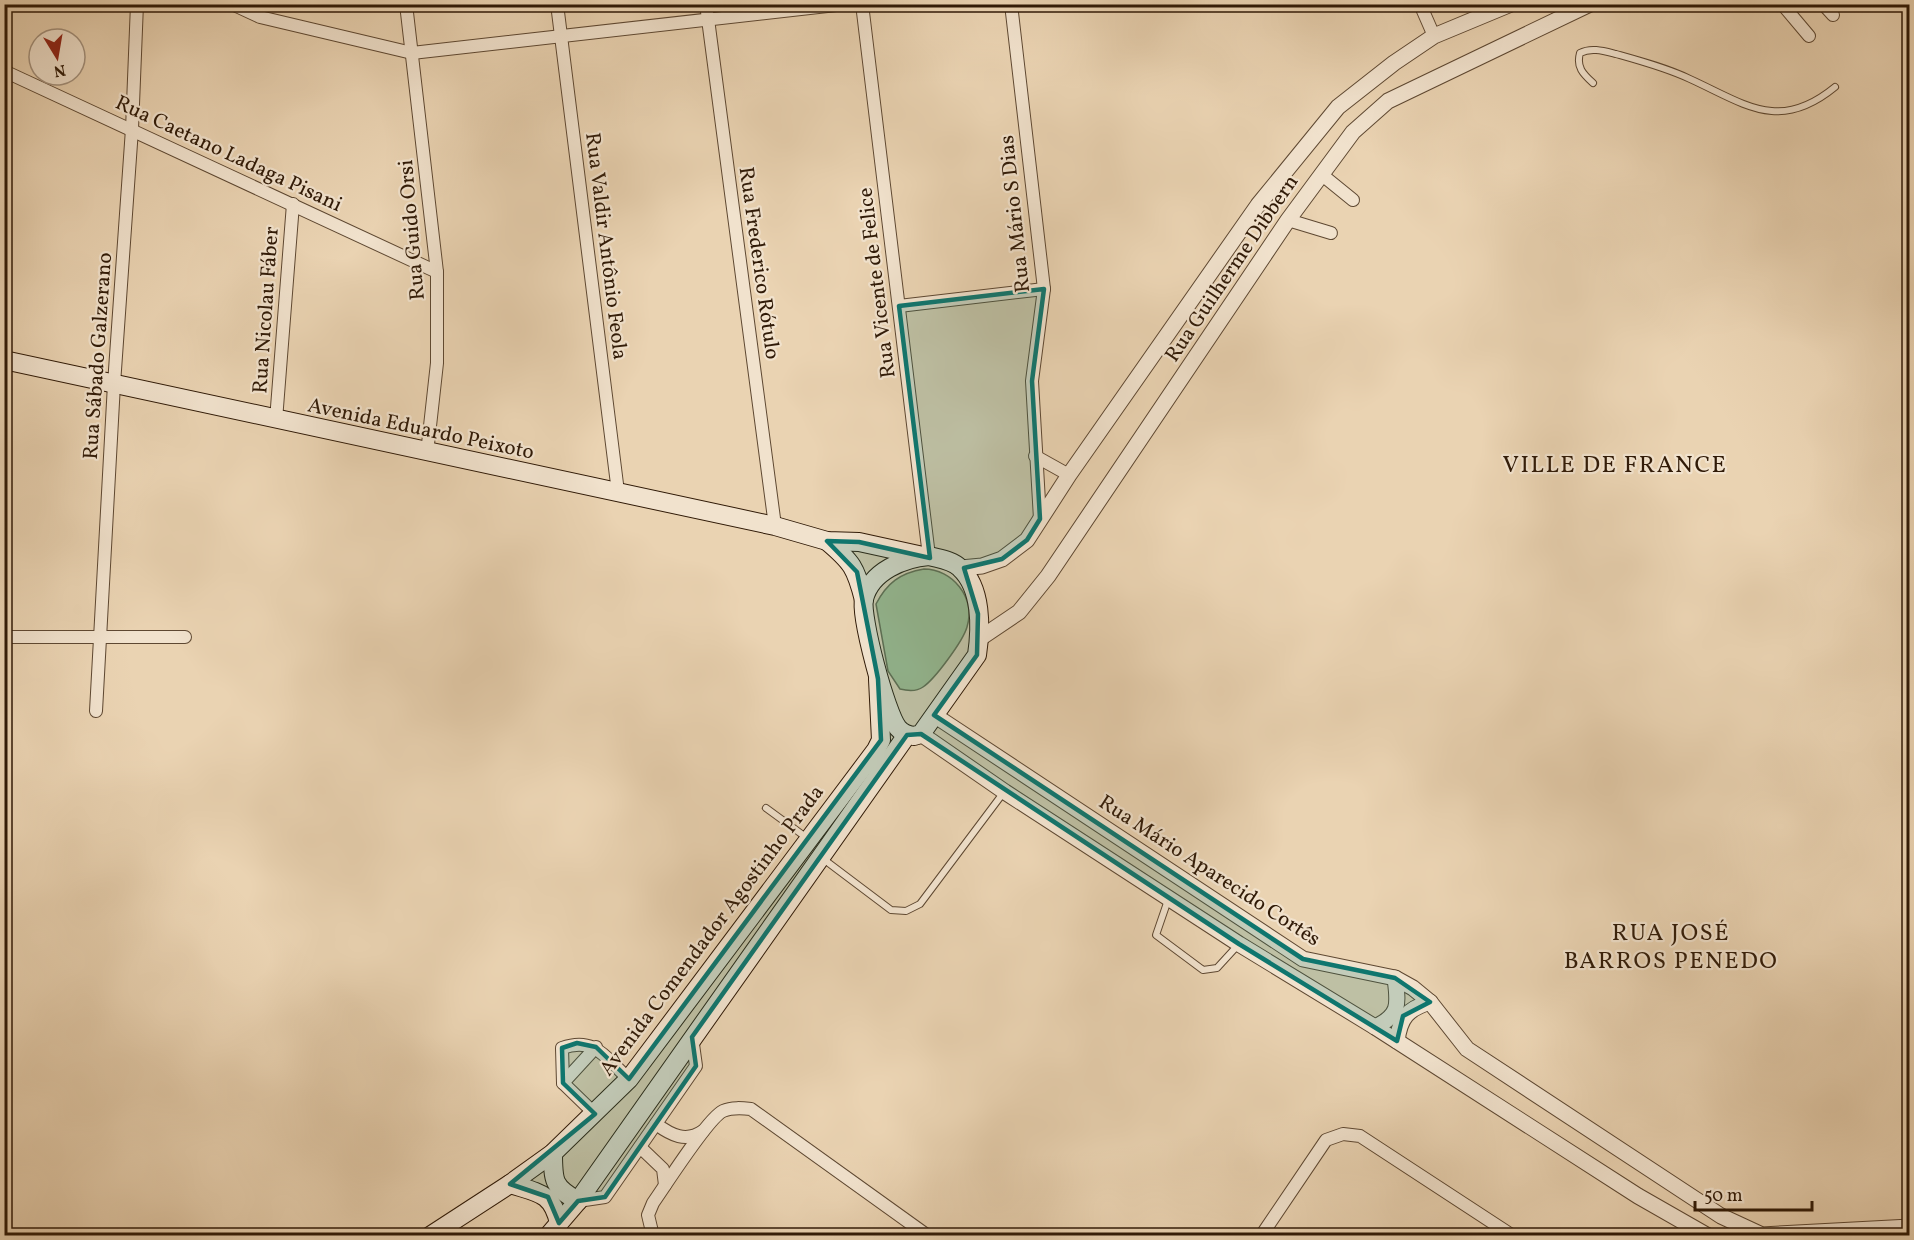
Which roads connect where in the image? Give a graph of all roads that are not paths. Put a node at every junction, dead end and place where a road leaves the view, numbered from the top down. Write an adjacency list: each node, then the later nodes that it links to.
1 (137, 4): 24 (street, Rua Sábado Galzerano)
2 (232, 4): 14 (street)
3 (406, 4): 20 (street, Rua Guido Orsi)
4 (557, 4): 17 (street, Rua Valdir Antônio Feola)
5 (706, 4): 16 (street, Rua Frederico Rótulo)
6 (845, 4): 16 (street)
7 (862, 4): 32 (street, Rua Vicente de Felice)
8 (1011, 4): 31 (street, Rua Mário S Dias)
9 (1420, 4): 18 (street)
10 (1511, 4): 18 (street, Rua Guilherme Dibbern)
11 (1590, 4): 25 (street, Rua Guilherme Dibbern)
12 (1782, 4): 19 (street)
13 (1823, 4): 15 (street)
14 (260, 11): 20 (street)
15 (1833, 15)
16 (708, 19): 17 (street); 41 (street, Rua Frederico Rótulo)
17 (560, 35): 20 (street); 39 (street, Rua Valdir Antônio Feola)
18 (1434, 36): 38 (street, Rua Guilherme Dibbern)
19 (1809, 36)
20 (412, 53): 30 (street, Rua Guido Orsi)
21 (4, 71): 24 (street, Rua Caetano Ladaga Pisani)
22 (1593, 83): 23 (lane)
23 (1835, 87)
24 (132, 129): 27 (street, Rua Caetano Ladaga Pisani); 34 (street, Rua Sábado Galzerano)
25 (1321, 174): 26 (street); 28 (street, Rua Guilherme Dibbern)
26 (1353, 200)
27 (292, 204): 30 (street, Rua Caetano Ladaga Pisani); 35 (street, Rua Nicolau Fáber)
28 (1288, 220): 29 (street); 49 (street, Rua Guilherme Dibbern)
29 (1331, 233)
30 (437, 272): 36 (street, Rua Guido Orsi)
31 (1044, 289): 32 (street); 37 (street, Rua Mário S Dias)
32 (899, 306): 43 (street, Rua Vicente de Felice)
33 (4, 360): 34 (main road, Avenida Eduardo Peixoto)
34 (114, 384): 35 (main road, Avenida Eduardo Peixoto); 46 (street, Rua Sábado Galzerano)
35 (276, 420): 36 (main road, Avenida Eduardo Peixoto)
36 (427, 453): 39 (main road, Avenida Eduardo Peixoto)
37 (1035, 456): 38 (street); 40 (street, Rua Mário S Dias)
38 (1069, 475): 40 (street, Rua Guilherme Dibbern)
39 (618, 492): 41 (main road, Avenida Eduardo Peixoto)
40 (1040, 519): 44 (street, Rua Guilherme Dibbern)
41 (775, 526): 42 (main road, Avenida Eduardo Peixoto)
42 (827, 541): 43 (main road, Avenida Eduardo Peixoto); 45 (main road, Avenida Eduardo Peixoto)
43 (926, 556): 44 (main road); 45 (main road)
44 (961, 568): 49 (main road)
45 (864, 600): 50 (main road)
46 (101, 636): 47 (street); 48 (street); 51 (street, Rua Sábado Galzerano)
47 (4, 637)
48 (185, 637)
49 (979, 639): 52 (main road)
50 (878, 680): 53 (main road); 56 (main road, Avenida Comendador Agostinho Prada)
51 (96, 711)
52 (934, 715): 53 (main road); 60 (street, Rua Mário Aparecido Cortês)
53 (914, 734): 54 (street); 57 (main road, Avenida Comendador Agostinho Prada)
54 (1005, 792): 57 (lane); 58 (street)
55 (766, 808): 56 (lane)
56 (807, 838): 66 (main road, Avenida Comendador Agostinho Prada)
57 (819, 856): 63 (main road, Avenida Comendador Agostinho Prada)
58 (1169, 897): 59 (street); 59 (lane)
59 (1239, 944): 62 (street)
60 (1395, 978): 61 (street, Rua Mário Aparecido Cortês); 62 (street)
61 (1430, 1002): 64 (street); 77 (street, Rua Mário Aparecido Cortês)
62 (1375, 1027): 64 (street)
63 (692, 1037): 70 (street); 76 (main road, Avenida Comendador Agostinho Prada)
64 (1397, 1041): 84 (street)
65 (596, 1047): 66 (street); 67 (street); 67 (street)
66 (622, 1077): 69 (main road, Avenida Comendador Agostinho Prada)
67 (562, 1083): 69 (street)
68 (609, 1087): 69 (lane)
69 (592, 1111): 73 (main road, Avenida Comendador Agostinho Prada)
70 (656, 1124): 71 (street); 72 (street)
71 (706, 1128): 75 (street); 81 (street)
72 (640, 1147): 75 (street); 76 (street)
73 (553, 1153): 74 (main road, Avenida Comendador Agostinho Prada); 76 (main road)
74 (510, 1184): 78 (main road); 79 (main road, Avenida Comendador Agostinho Prada)
75 (665, 1185): 80 (street)
76 (578, 1202): 78 (main road, Avenida Comendador Agostinho Prada)
77 (1910, 1227)
78 (554, 1229)
79 (430, 1236)
80 (653, 1236)
81 (928, 1236)
82 (1261, 1236): 83 (street)
83 (1513, 1236)
84 (1708, 1236)

